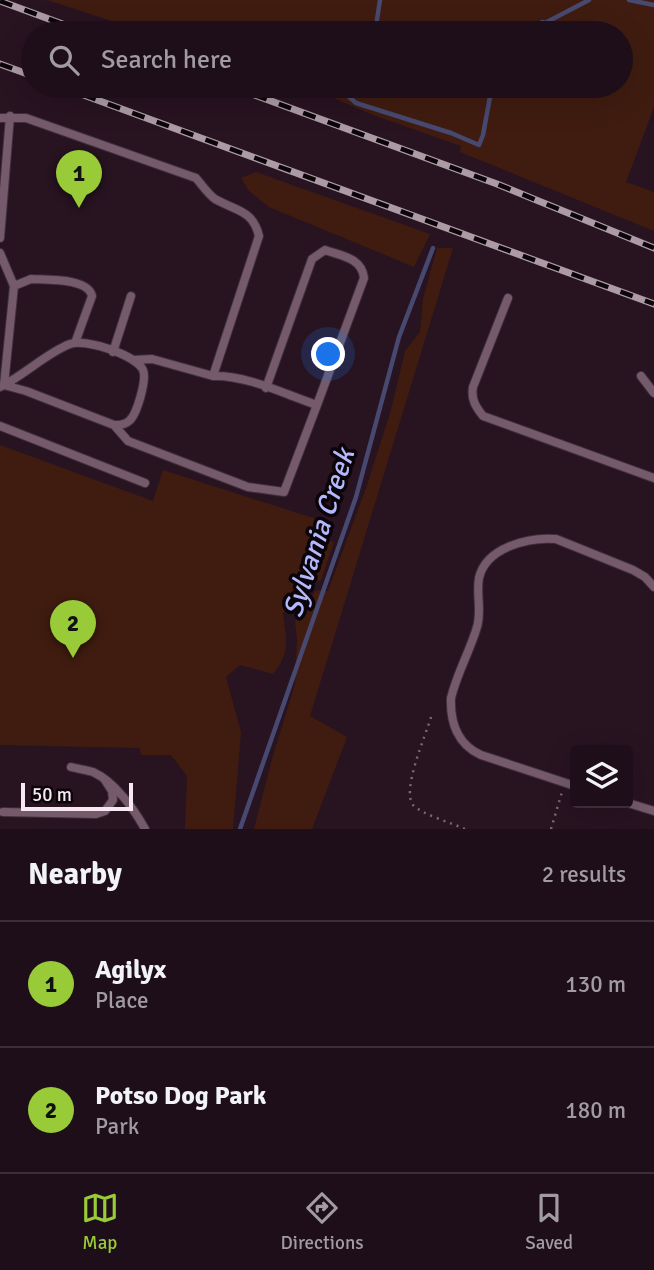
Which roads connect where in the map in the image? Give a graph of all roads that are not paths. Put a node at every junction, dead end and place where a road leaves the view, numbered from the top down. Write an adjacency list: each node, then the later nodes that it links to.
1 (10, 116): 2 (lane); 3 (lane); 11 (lane)
2 (0, 118)
3 (0, 238)
4 (0, 253): 5 (lane)
5 (14, 286): 8 (lane); 13 (lane)
6 (131, 296): 9 (lane)
7 (509, 299): 19 (lane)
8 (75, 343): 9 (lane); 13 (lane)
9 (113, 352): 10 (lane)
10 (133, 360): 11 (lane); 17 (lane)
11 (213, 376): 14 (lane)
12 (641, 376): 15 (lane)
13 (2, 386): 17 (lane)
14 (266, 388): 16 (lane); 16 (lane)
15 (654, 393)
16 (317, 405): 17 (lane)
17 (114, 425)
18 (0, 426): 20 (lane)
19 (654, 478)
20 (145, 483)
21 (654, 587): 24 (lane)
22 (71, 767): 23 (lane)
23 (105, 780): 27 (lane); 28 (lane)
24 (570, 784)
25 (633, 805): 26 (lane)
26 (654, 811)
27 (3, 812)
28 (145, 829)

